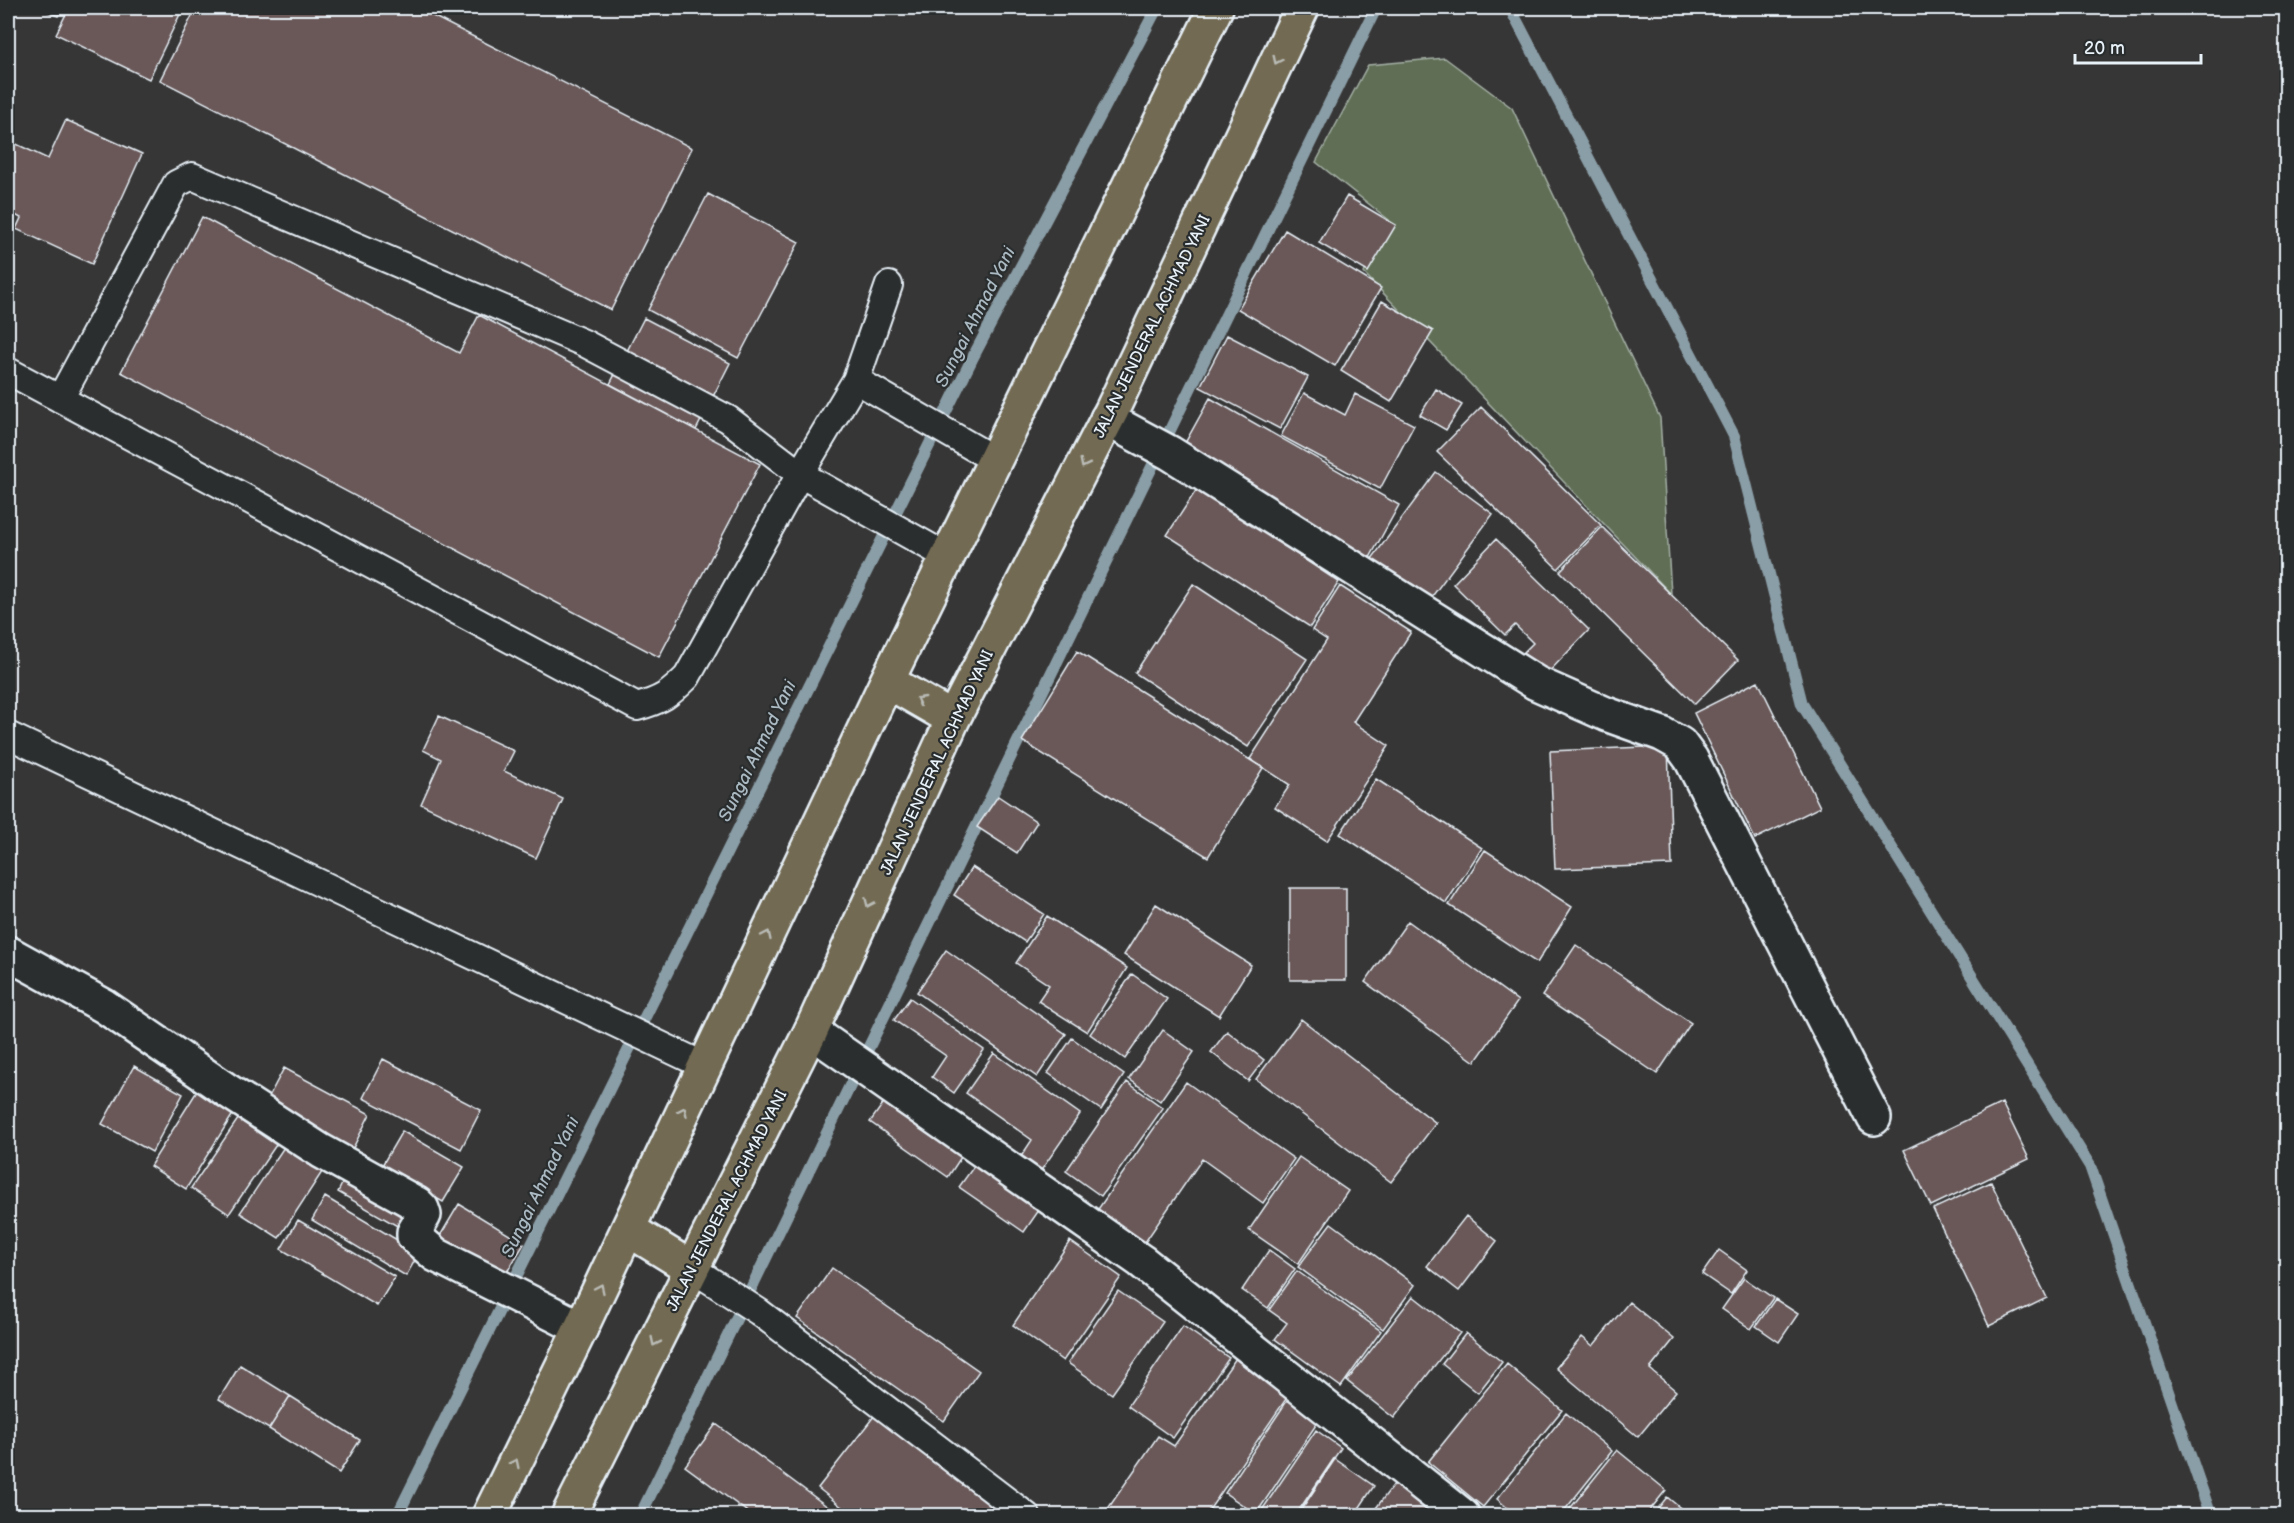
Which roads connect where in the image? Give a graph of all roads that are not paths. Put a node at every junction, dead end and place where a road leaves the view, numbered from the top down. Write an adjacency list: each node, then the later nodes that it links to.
1 (1302, 8): 7 (highway, JALAN JENDERAL ACHMAD YANI, one-way to 7)
2 (1209, 10): 8 (highway)
3 (889, 285): 5 (lane)
4 (8, 371): 6 (lane)
5 (856, 380): 8 (lane); 9 (lane)
6 (60, 399): 9 (lane); 9 (lane)
7 (1107, 419): 12 (highway, JALAN JENDERAL ACHMAD YANI, one-way to 12); 17 (street)
8 (995, 460): 10 (highway)
9 (800, 474): 10 (lane)
10 (948, 556): 11 (highway)
11 (887, 681): 12 (highway, one-way to 11); 16 (highway, one-way to 11)
12 (953, 719): 15 (highway, JALAN JENDERAL ACHMAD YANI, one-way to 15)
13 (8, 735): 16 (lane)
14 (8, 953): 20 (street)
15 (811, 1030): 19 (highway, JALAN JENDERAL ACHMAD YANI); 24 (street)
16 (705, 1066): 18 (highway, one-way to 16)
17 (1874, 1118)
18 (628, 1229): 19 (highway); 20 (highway, one-way to 18)
19 (691, 1269): 22 (highway, JALAN JENDERAL ACHMAD YANI, one-way to 22); 23 (lane)
20 (581, 1328): 21 (highway, one-way to 20)
21 (489, 1515)
22 (568, 1515)
23 (1027, 1515)
24 (1463, 1515)

